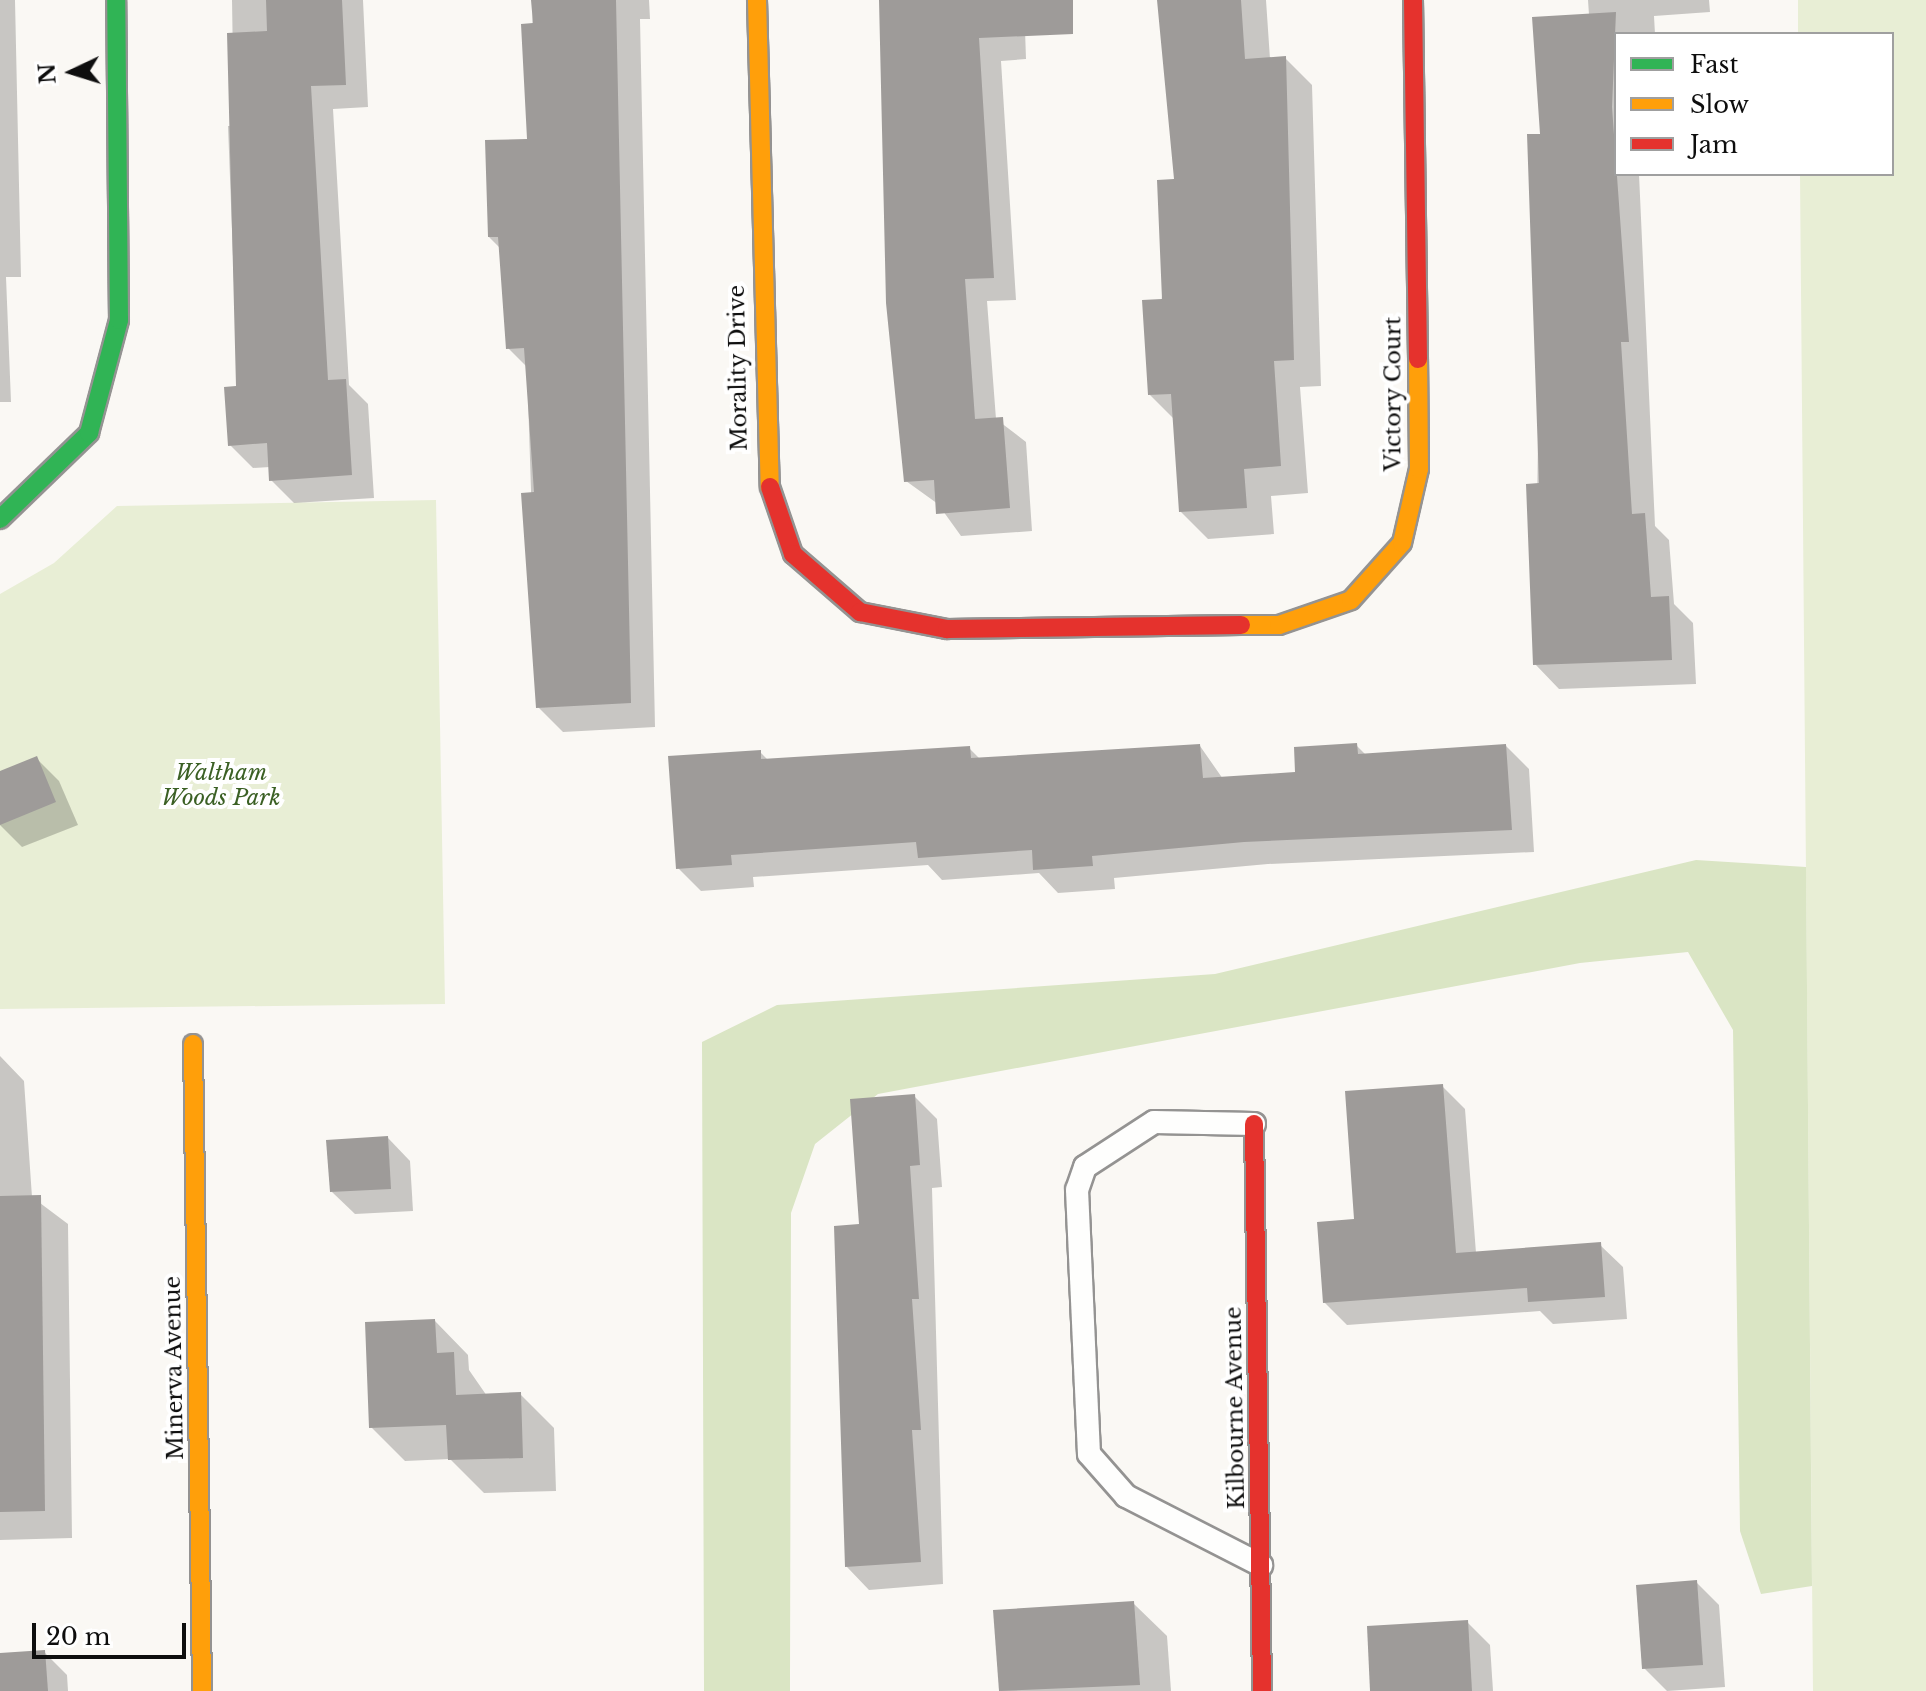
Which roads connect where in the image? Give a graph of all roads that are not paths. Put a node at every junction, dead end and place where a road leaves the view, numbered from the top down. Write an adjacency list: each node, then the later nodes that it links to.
1 (116, 0): 4 (street)
2 (757, 0): 5 (street, Morality Drive)
3 (1413, 0): 5 (street, Victory Court)
4 (0, 519)
5 (947, 629)
6 (193, 1044): 9 (street, Minerva Avenue)
7 (1254, 1124): 8 (street, Kilbourne Avenue); 8 (lane)
8 (1261, 1565): 10 (street, Kilbourne Avenue)
9 (202, 1691)
10 (1262, 1691)

